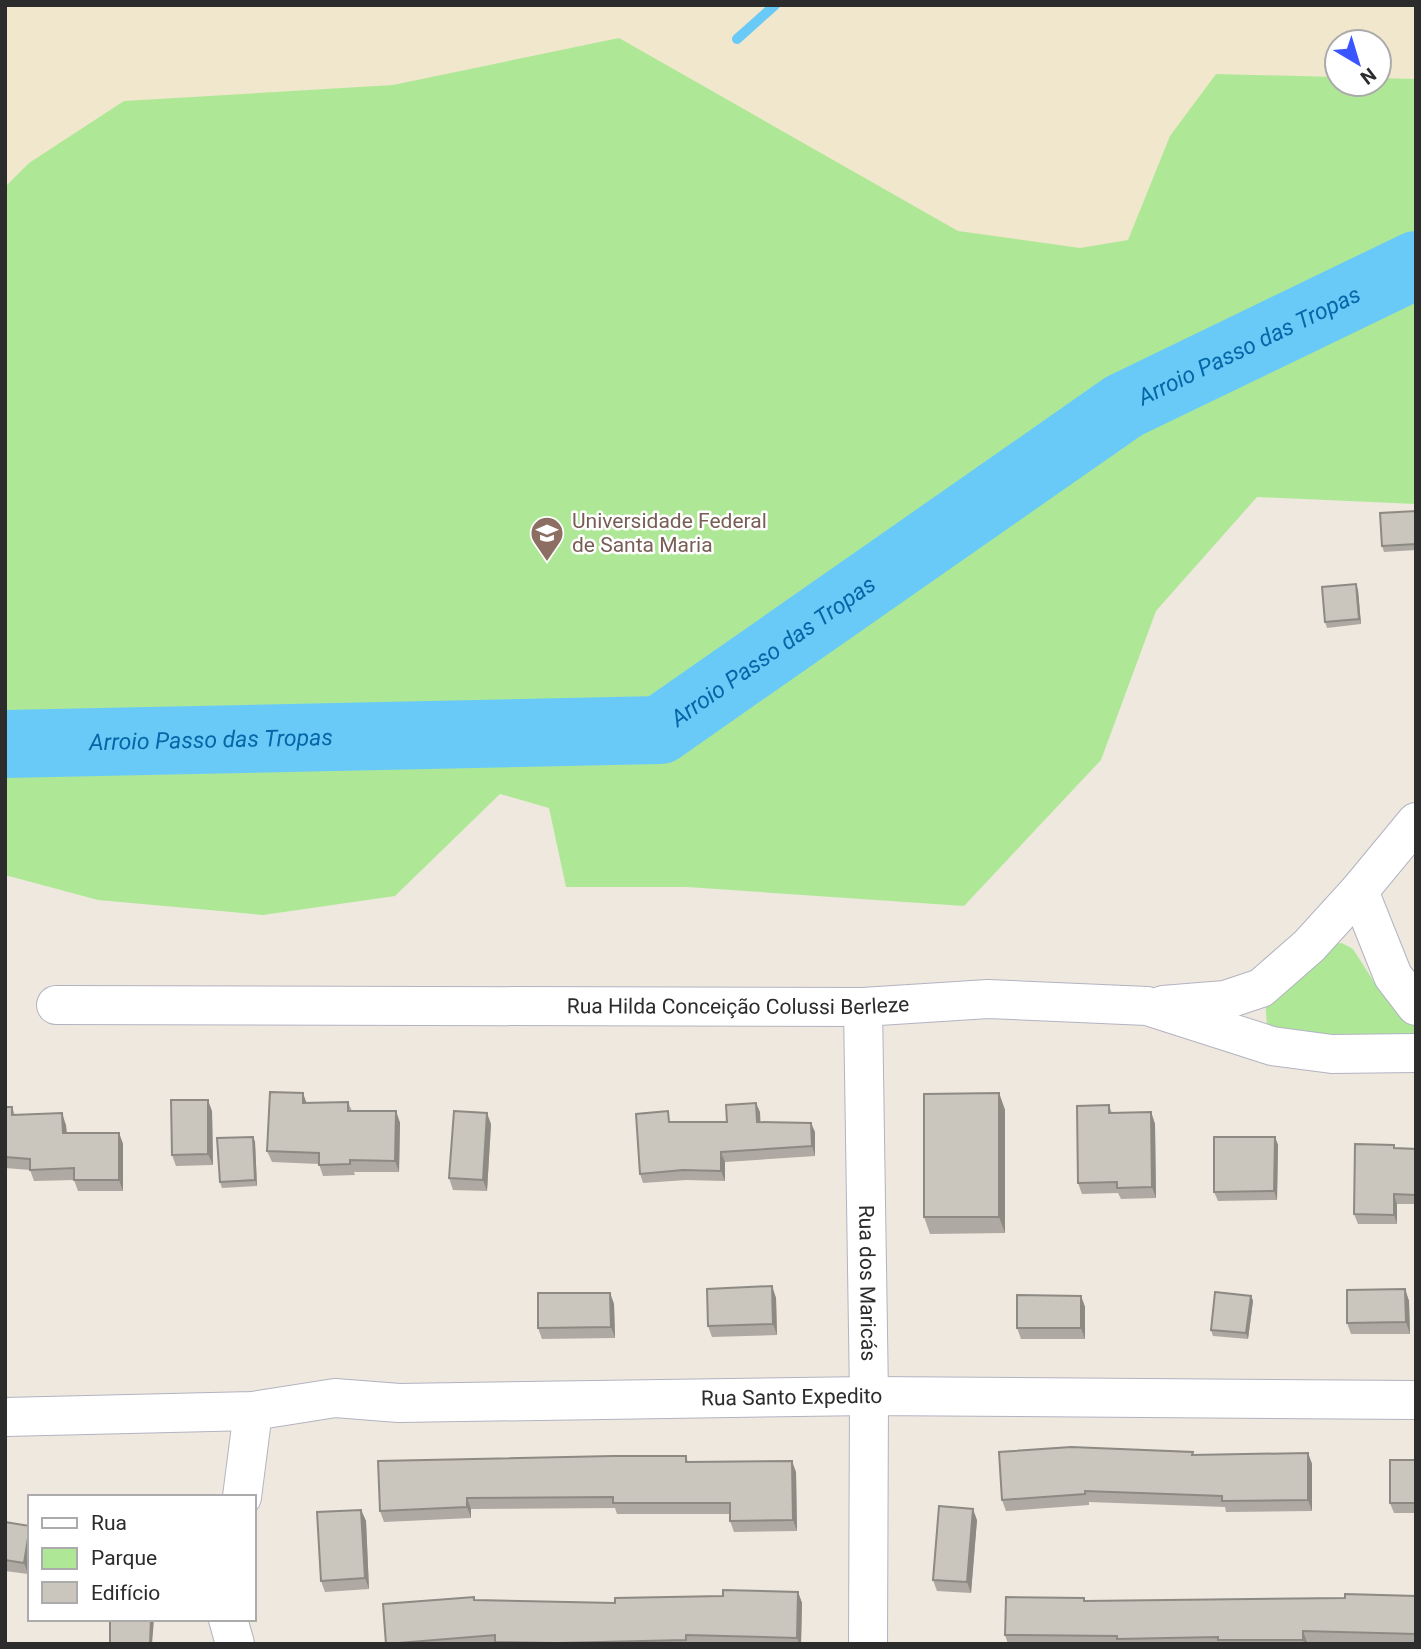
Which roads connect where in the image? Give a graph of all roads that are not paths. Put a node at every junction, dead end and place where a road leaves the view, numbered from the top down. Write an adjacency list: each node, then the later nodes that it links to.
1 (1416, 822): 2 (street)
2 (1359, 891): 3 (street); 6 (street)
3 (1248, 993): 5 (street); 8 (street)
4 (55, 1005): 7 (street, Rua Hilda Conceição Colussi Berleze)
5 (1147, 1006): 7 (street, Rua Hilda Conceição Colussi Berleze); 8 (street, Rua Hilda Conceição Colussi Berleze)
6 (1416, 1006)
7 (863, 1007): 10 (street, Rua dos Maricás)
8 (1254, 1041): 9 (street, Rua Hilda Conceição Colussi Berleze)
9 (1416, 1053)
10 (869, 1396): 11 (street, Rua Santo Expedito); 12 (street, Rua Santo Expedito); 17 (street, Rua dos Maricás)
11 (1416, 1400)
12 (253, 1411): 13 (street, Rua Santo Expedito); 14 (street)
13 (5, 1417)
14 (242, 1495)
15 (229, 1621): 16 (street)
16 (235, 1644)
17 (869, 1644)

